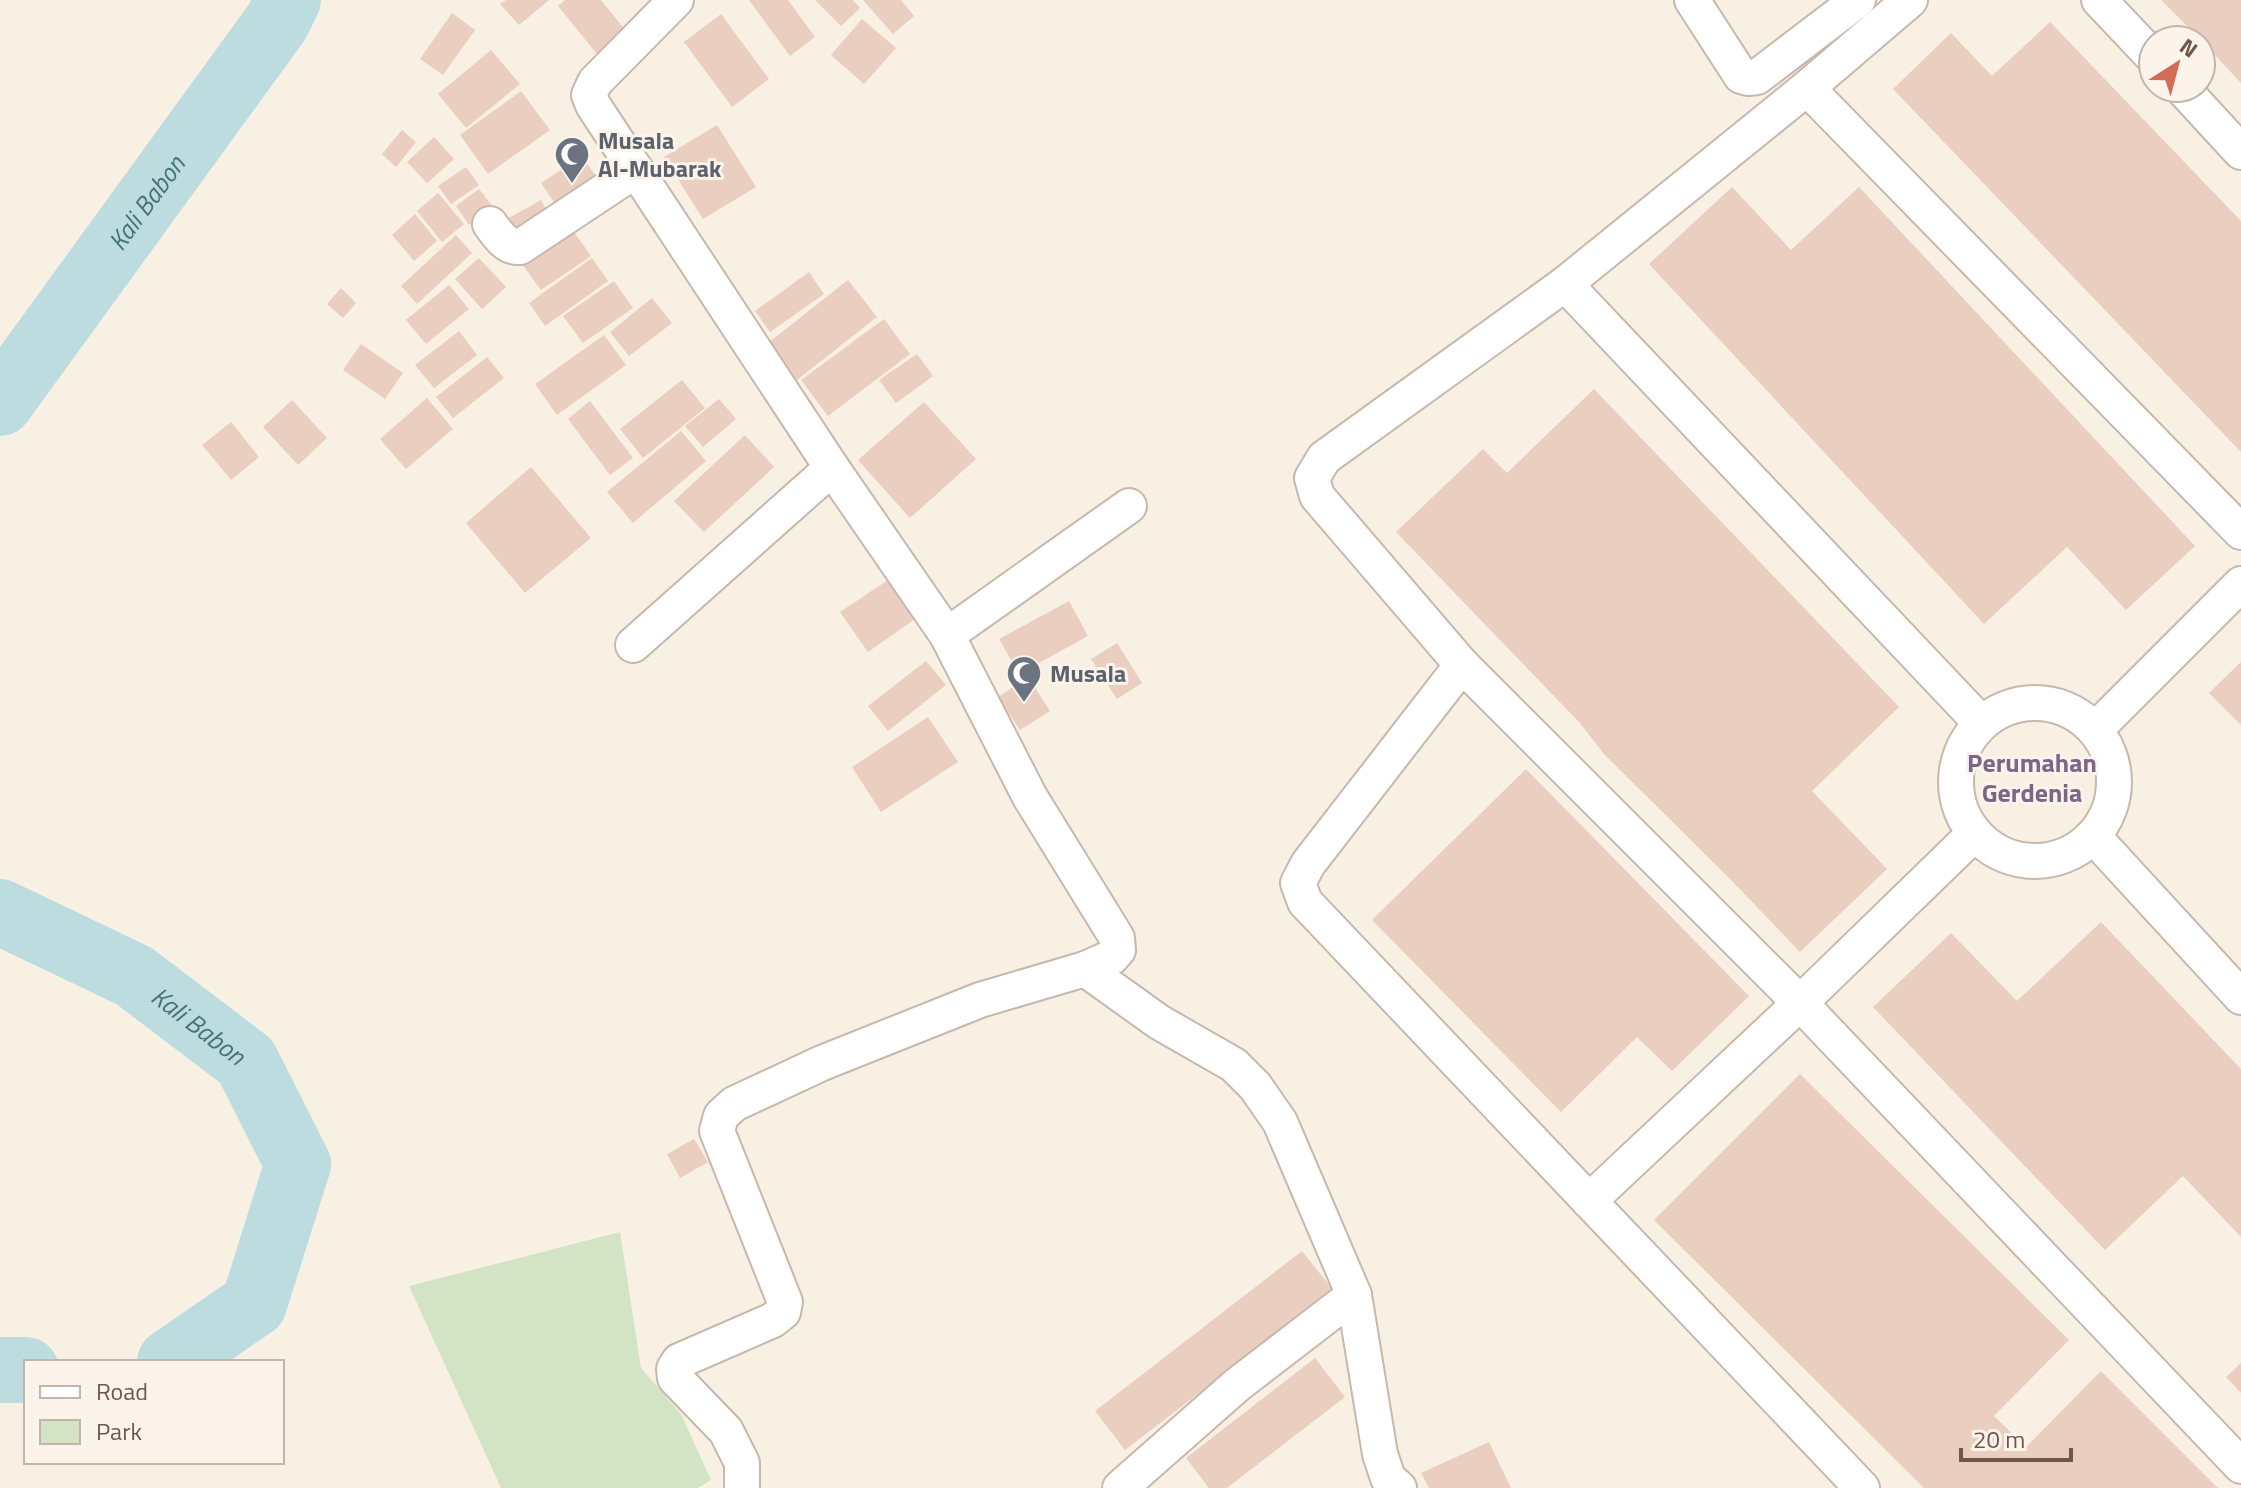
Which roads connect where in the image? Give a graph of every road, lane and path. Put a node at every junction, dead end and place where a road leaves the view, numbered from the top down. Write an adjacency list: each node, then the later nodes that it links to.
1 (676, 0): 10 (street)
2 (1692, 0): 3 (street)
3 (1858, 0)
4 (1910, 0): 7 (street)
5 (2099, 0): 6 (street)
6 (2137, 40)
7 (1807, 88): 12 (street); 15 (street)
8 (2197, 104): 9 (street)
9 (2241, 152)
10 (636, 170): 11 (street); 13 (street)
11 (490, 224)
12 (1565, 284): 19 (street); 20 (street)
13 (832, 468): 17 (street); 18 (street)
14 (1129, 506): 17 (street)
15 (2241, 532)
16 (2241, 584): 21 (street)
17 (947, 635): 24 (street)
18 (633, 645)
19 (1462, 665): 26 (street); 27 (street)
20 (1981, 723): 21 (street); 22 (street)
21 (2097, 728): 23 (street)
22 (1973, 835): 23 (street); 26 (street)
23 (2093, 836): 25 (street)
24 (1085, 969): 28 (street); 30 (street)
25 (2241, 997)
26 (1800, 1003): 27 (street); 29 (street)
27 (1589, 1201): 33 (street)
28 (1354, 1295): 31 (street); 32 (street)
29 (2241, 1466)
30 (742, 1488)
31 (1120, 1488)
32 (1399, 1488)
33 (1862, 1488)

